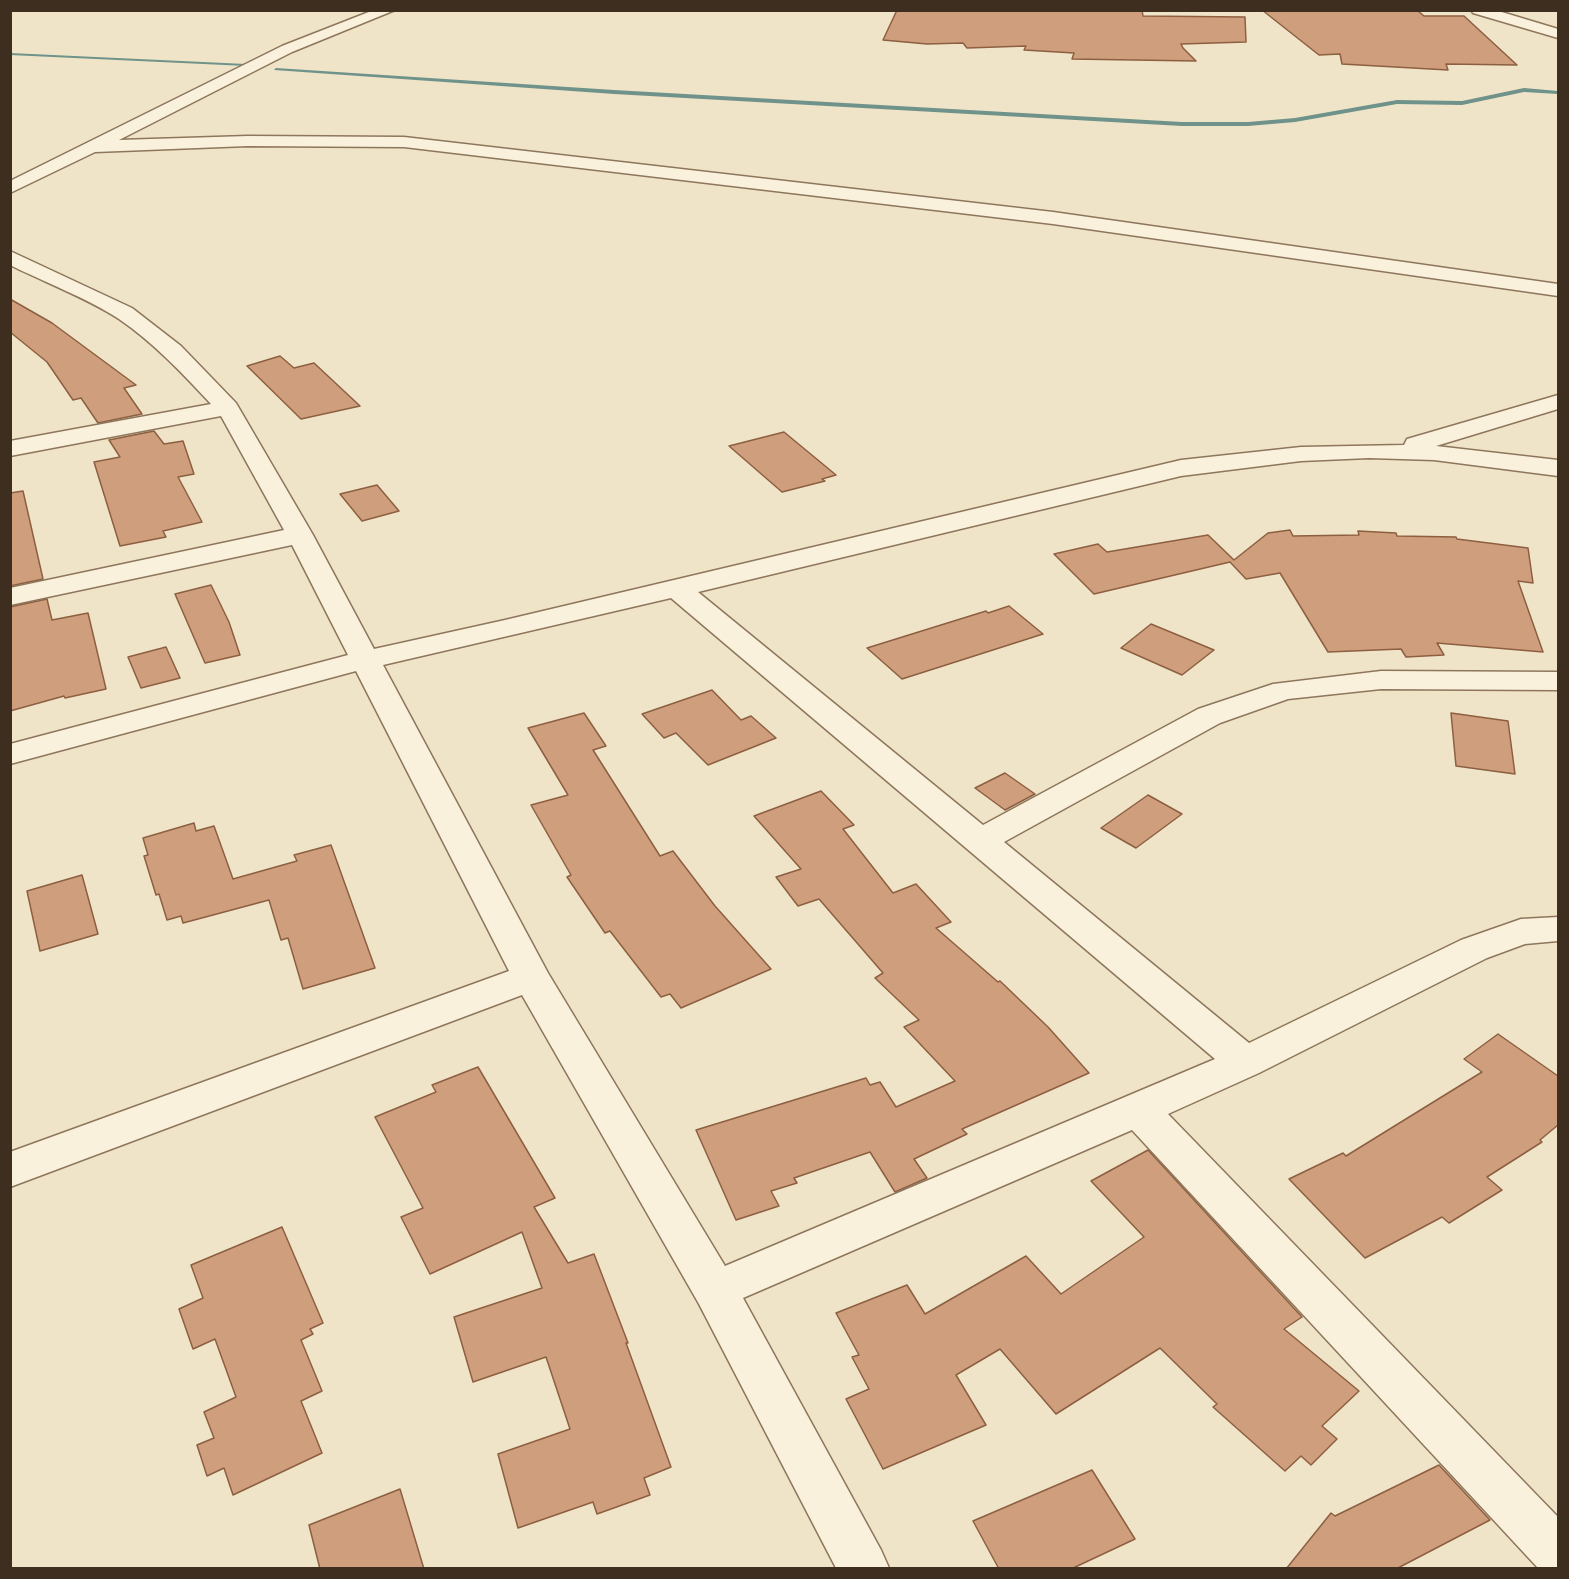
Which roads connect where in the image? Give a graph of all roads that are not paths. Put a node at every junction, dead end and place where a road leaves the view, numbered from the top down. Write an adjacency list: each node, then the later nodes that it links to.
1 (388, 10): 4 (street)
2 (1478, 10): 3 (street)
3 (1558, 34)
4 (91, 147): 5 (street); 7 (street)
5 (10, 188)
6 (10, 257): 9 (street)
7 (1558, 290)
8 (1558, 402): 11 (street)
9 (228, 408): 10 (street); 13 (street)
10 (10, 449)
11 (1392, 451): 12 (street); 14 (street)
12 (1558, 468)
13 (300, 535): 15 (street); 16 (street)
14 (676, 588): 16 (street); 19 (street)
15 (10, 597)
16 (364, 660): 18 (street); 21 (street)
17 (1558, 681): 19 (street)
18 (10, 754)
19 (980, 841): 22 (street)
20 (1558, 928): 22 (street)
21 (531, 977): 24 (street); 25 (street)
22 (1245, 1062): 23 (street)
23 (1138, 1110): 25 (street); 26 (street)
24 (10, 1170)
25 (715, 1290): 27 (street)
26 (1558, 1553)
27 (863, 1569)

